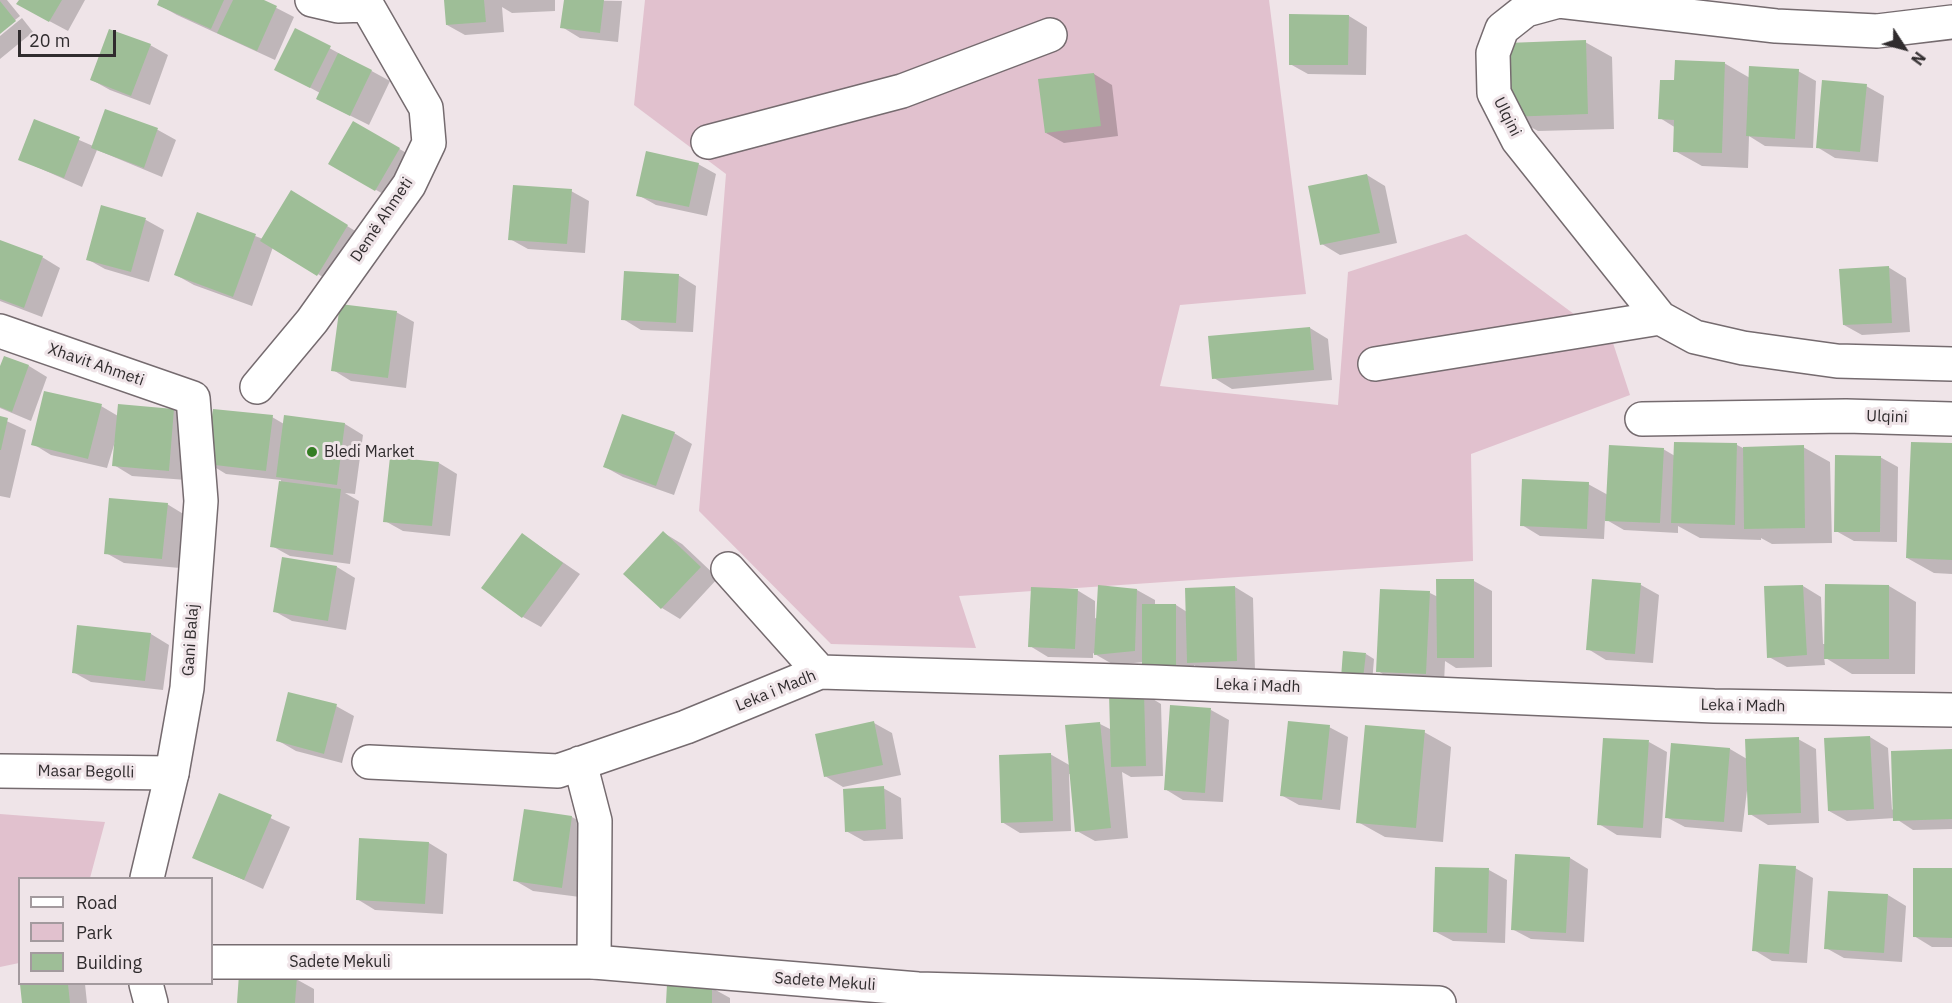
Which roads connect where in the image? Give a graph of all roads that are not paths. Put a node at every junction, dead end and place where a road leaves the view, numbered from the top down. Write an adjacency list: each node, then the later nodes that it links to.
1 (312, 0): 2 (street, Demë Ahmeti)
2 (365, 2): 10 (street, Demë Ahmeti)
3 (1952, 22): 6 (street, Ulqini)
4 (1050, 35): 5 (street)
5 (708, 142)
6 (1660, 318): 8 (street); 9 (street, Ulqini)
7 (0, 331): 11 (street, Xhavit Ahmeti)
8 (1375, 364)
9 (1952, 364)
10 (257, 387)
11 (193, 398): 20 (street, Gani Balaj)
12 (1642, 418): 13 (street, Ulqini)
13 (1952, 419)
14 (728, 569): 15 (street)
15 (820, 672): 16 (street, Leka i Madh); 18 (street, Leka i Madh)
16 (1952, 710)
17 (369, 762): 18 (street, Leka i Madh)
18 (580, 763): 23 (street)
19 (0, 771): 20 (street, Masar Begolli)
20 (172, 773): 21 (street, Gani Balaj)
21 (147, 877)
22 (213, 962): 23 (street, Sadete Mekuli)
23 (594, 962): 26 (street, Sadete Mekuli)
24 (146, 985): 25 (street)
25 (151, 1003)
26 (1438, 1003)

